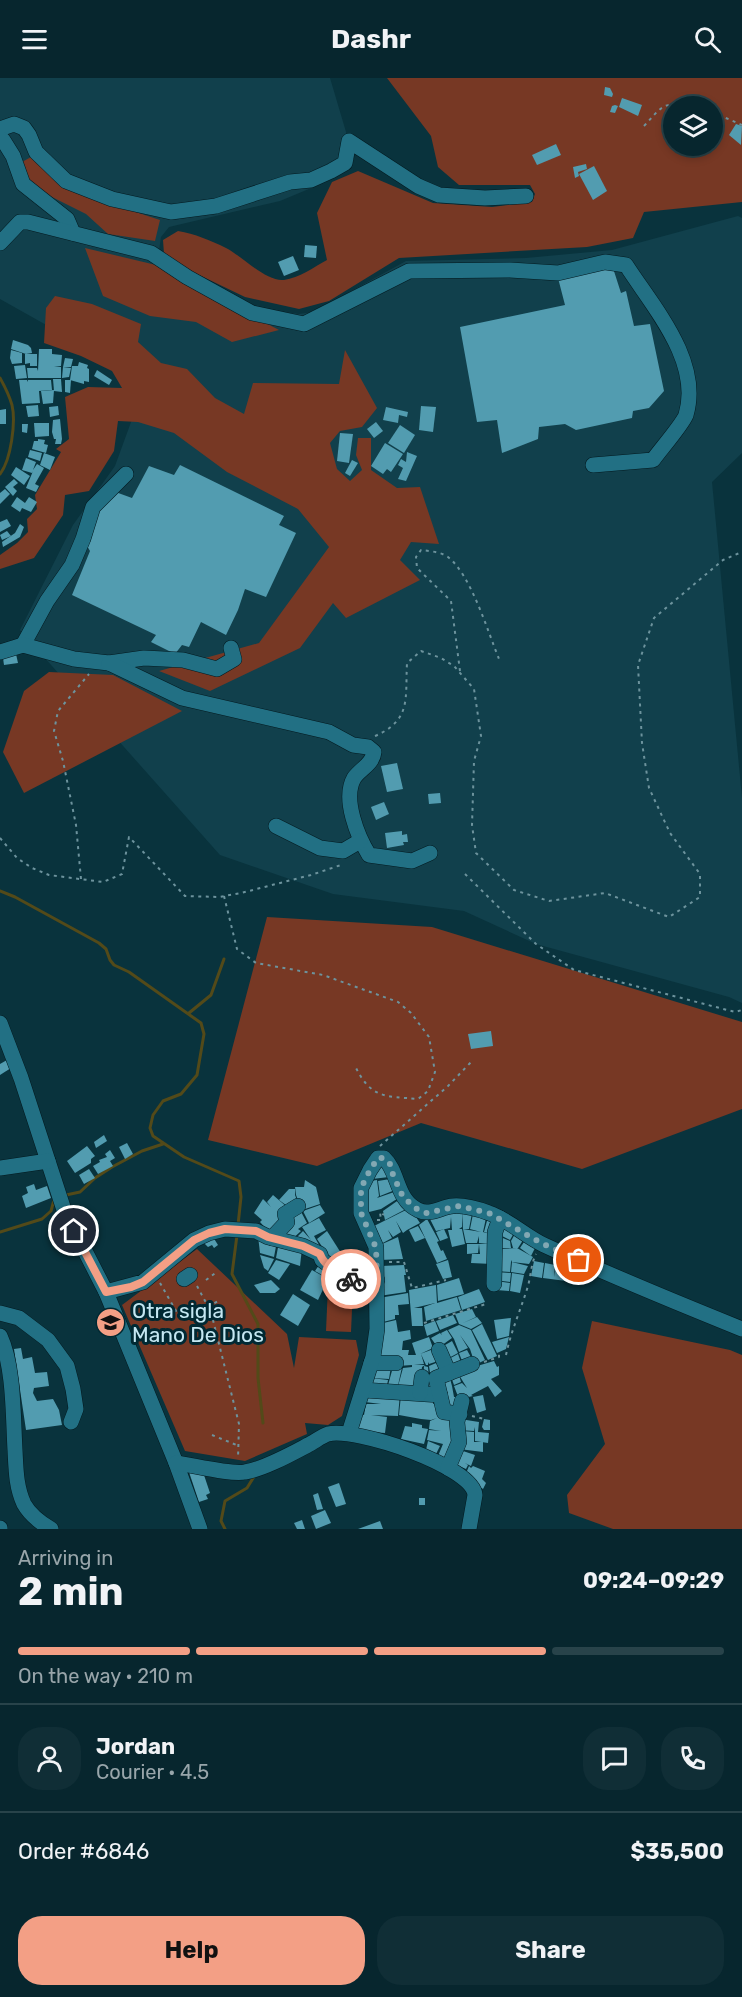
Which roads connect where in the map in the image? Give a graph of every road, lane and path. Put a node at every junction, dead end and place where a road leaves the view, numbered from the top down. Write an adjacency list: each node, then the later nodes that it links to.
1 (663, 106): 4 (path)
2 (723, 117): 3 (path)
3 (742, 125)
4 (644, 126)
5 (0, 129): 7 (street)
6 (0, 140): 8 (street)
7 (526, 196)
8 (73, 233): 9 (street); 10 (street)
9 (0, 243)
10 (593, 465)
11 (126, 474): 13 (street)
12 (742, 552): 19 (path)
13 (23, 645): 15 (street); 17 (street)
14 (231, 648): 17 (street)
15 (0, 652)
16 (499, 659): 19 (path)
17 (109, 663): 20 (street)
18 (89, 674): 27 (path)
19 (461, 674): 20 (path)
20 (352, 745): 23 (street)
21 (276, 826): 23 (street)
22 (0, 838): 27 (path)
23 (360, 841): 24 (street)
24 (430, 853)
25 (344, 864): 28 (path)
26 (465, 874): 29 (path)
27 (81, 879): 28 (path)
28 (224, 896): 33 (path)
29 (742, 1010)
30 (0, 1023): 31 (street)
31 (6, 1058): 35 (street)
32 (472, 1060): 34 (path)
33 (355, 1066)
34 (378, 1158): 38 (street); 45 (street)
35 (48, 1161): 36 (street); 48 (street)
36 (0, 1168)
37 (298, 1206): 39 (street)
38 (500, 1218): 40 (street); 47 (street)
39 (272, 1238): 43 (street); 45 (street)
40 (541, 1243): 56 (street); 60 (path)
41 (392, 1262): 46 (path)
42 (218, 1271): 44 (path)
43 (154, 1273): 48 (street); 54 (path)
44 (207, 1280)
45 (377, 1280): 61 (street)
46 (446, 1280)
47 (494, 1284)
48 (106, 1292): 73 (street)
49 (218, 1301): 51 (path)
50 (486, 1304): 55 (path)
51 (208, 1307)
52 (211, 1312): 72 (path)
53 (0, 1313): 69 (street)
54 (180, 1318)
55 (424, 1323)
56 (742, 1329)
57 (0, 1336): 76 (street)
58 (439, 1350): 64 (street)
59 (499, 1354): 63 (path)
60 (506, 1355)
61 (371, 1363): 62 (street); 66 (street)
62 (396, 1363)
63 (472, 1364): 64 (street)
64 (449, 1373): 68 (street)
65 (422, 1377): 67 (street)
66 (363, 1390): 67 (street); 70 (street)
67 (420, 1393): 68 (street)
68 (440, 1395): 74 (street)
69 (71, 1422)
70 (349, 1433): 74 (street); 75 (street)
71 (212, 1435): 72 (path)
72 (239, 1446): 75 (path)
73 (176, 1463): 75 (street); 77 (street)
74 (448, 1468): 78 (street)
75 (238, 1472)
76 (51, 1529)
77 (200, 1529)
78 (469, 1529)

